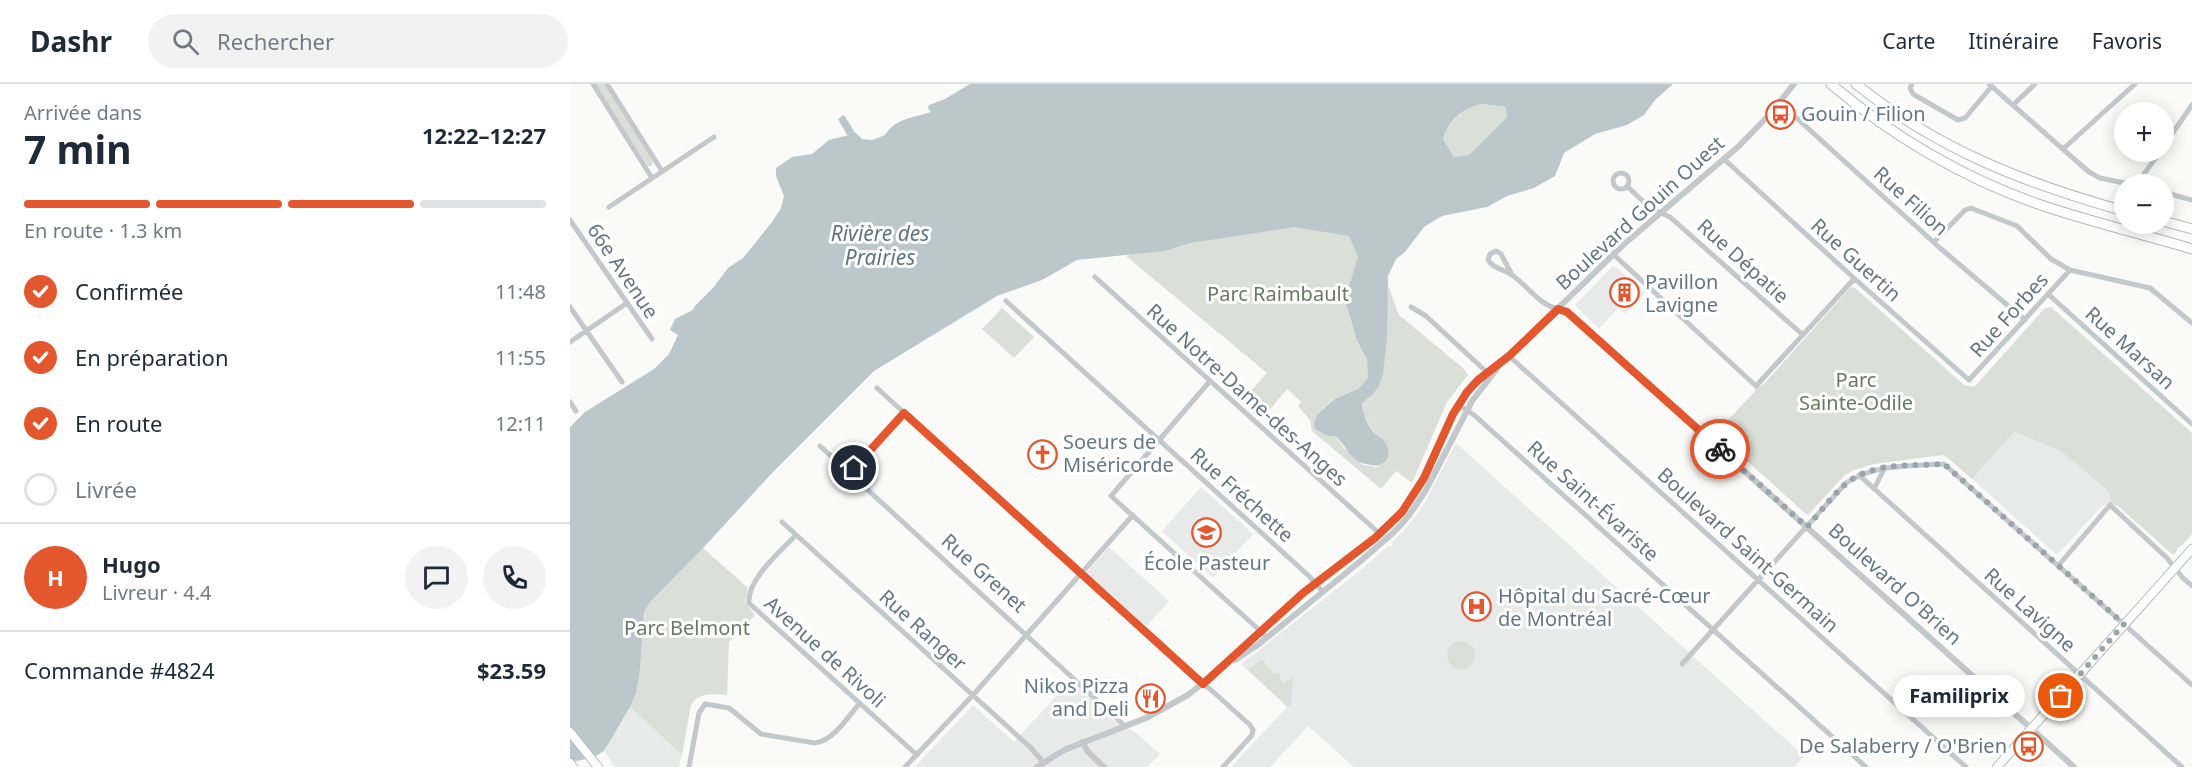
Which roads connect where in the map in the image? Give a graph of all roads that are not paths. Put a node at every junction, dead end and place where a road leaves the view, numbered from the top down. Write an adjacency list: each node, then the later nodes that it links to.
1 (593, 84): 18 (street)
2 (607, 84): 17 (street)
3 (1794, 84): 10 (street, Boulevard Gouin Ouest)
4 (1831, 84): 30 (highway)
5 (1856, 84): 24 (highway)
6 (1912, 84): 9 (street)
7 (2035, 84): 11 (street)
8 (2135, 84): 15 (street)
9 (1991, 85): 11 (street)
10 (1779, 102): 16 (street, Boulevard Gouin Ouest); 29 (street, Rue Filion)
11 (2013, 105): 15 (street)
12 (2192, 105): 13 (street)
13 (2174, 131)
14 (714, 137): 17 (street)
15 (2063, 149): 19 (street)
16 (1725, 160): 25 (street, Boulevard Gouin Ouest); 35 (street, Rue Guertin)
17 (662, 171): 18 (street)
18 (652, 178): 23 (street)
19 (2114, 180)
20 (1627, 186): 25 (street, Rue Dépatie)
21 (2174, 195): 22 (street)
22 (2192, 200)
23 (609, 207)
24 (2114, 208)
25 (1661, 213): 31 (street, Boulevard Gouin Ouest); 45 (street, Rue Dépatie)
26 (570, 220): 38 (street, 66e Avenue)
27 (2174, 223): 28 (highway)
28 (2192, 227)
29 (1934, 242): 32 (street); 42 (street, Rue Filion)
30 (2192, 249)
31 (1612, 254): 41 (street, Boulevard Gouin Ouest); 45 (street)
32 (2070, 270): 36 (street, Rue Forbes); 43 (street)
33 (1511, 273): 33 (street); 41 (street)
34 (1095, 278): 52 (street, Rue Notre-Dame-des-Anges)
35 (1854, 279): 45 (street); 50 (street, Rue Guertin)
36 (2048, 294): 42 (street, Rue Forbes); 59 (street, Rue Marsan)
37 (1006, 301): 60 (street, Rue Fréchette)
38 (627, 303): 44 (street); 46 (street, 66e Avenue)
39 (570, 307): 44 (street)
40 (1411, 307): 49 (street)
41 (1558, 309): 48 (street, Boulevard Gouin Ouest); 68 (street, Boulevard O'Brien)
42 (2025, 320): 50 (street, Rue Forbes)
43 (2192, 324)
44 (586, 331): 47 (street); 51 (street)
45 (1803, 335)
46 (652, 339)
47 (570, 342)
48 (1509, 356): 49 (street, Boulevard Gouin Ouest); 75 (street, Boulevard Saint-Germain)
49 (1489, 375): 55 (street, Boulevard Gouin Ouest); 56 (street, Boulevard Gouin Ouest)
50 (1970, 380)
51 (622, 381)
52 (1210, 381): 60 (street); 69 (street, Rue Notre-Dame-des-Anges)
53 (877, 388): 58 (street)
54 (570, 402): 57 (street)
55 (1459, 405): 56 (street, Rue Saint-Évariste); 69 (street, Boulevard Gouin Ouest)
56 (1467, 410): 78 (street, Boulevard Gouin Ouest); 80 (street, Rue Saint-Évariste)
57 (576, 411)
58 (904, 413): 63 (street); 74 (street)
59 (2192, 424)
60 (1159, 440): 66 (street); 76 (street, Rue Fréchette)
61 (820, 446): 63 (street, Rue Grenet)
62 (1885, 467): 64 (street); 65 (street); 72 (street)
63 (849, 472): 82 (street, Rue Grenet)
64 (1859, 475): 65 (street, Rue Lavigne); 68 (street)
65 (1874, 489): 86 (street, Rue Lavigne)
66 (1133, 515): 74 (street); 81 (street)
67 (782, 522): 70 (street, Rue Ranger)
68 (1807, 527): 75 (street); 92 (street, Boulevard O'Brien)
69 (1380, 534): 76 (street, Boulevard Gouin Ouest)
70 (796, 535): 89 (street, Rue Ranger); 90 (street, Avenue de Rivoli)
71 (2192, 549): 73 (main road)
72 (2058, 566): 73 (street); 79 (street)
73 (2175, 568): 77 (street); 79 (main road)
74 (1081, 574): 82 (street); 87 (street)
75 (1759, 580): 80 (street); 106 (street, Boulevard Saint-Germain)
76 (1316, 584): 78 (street, Rue Fréchette); 81 (street, Boulevard Gouin Ouest)
77 (2192, 586)
78 (1323, 592): 83 (street, Boulevard Gouin Ouest)
79 (2124, 624): 86 (main road); 88 (street)
80 (1714, 630): 84 (street); 105 (street, Rue Saint-Évariste)
81 (1261, 631): 83 (street); 85 (street, Boulevard Gouin Ouest)
82 (1026, 634): 89 (street); 91 (street, Rue Grenet)
83 (1267, 637): 85 (street, Boulevard Gouin Ouest)
84 (1682, 664)
85 (1223, 667): 87 (street, Boulevard Gouin Ouest)
86 (2079, 675): 92 (main road); 109 (street, Rue Lavigne)
87 (1203, 684): 91 (street, Boulevard Gouin Ouest); 104 (street)
88 (2192, 685)
89 (973, 695): 95 (street); 96 (street, Rue Ranger)
90 (859, 704): 95 (street, Avenue de Rivoli); 100 (street)
91 (1125, 726): 94 (street, Boulevard Gouin Ouest)
92 (2031, 729): 107 (main road); 108 (street, Boulevard O'Brien)
93 (570, 732): 98 (main road)
94 (1082, 742): 96 (street, Boulevard Gouin Ouest); 103 (street)
95 (917, 755): 101 (street)
96 (1043, 762): 102 (street, Boulevard Gouin Ouest)
97 (570, 763): 99 (main road)
98 (597, 766)
99 (573, 767)
100 (689, 767)
101 (905, 767)
102 (1036, 767)
103 (1104, 767)
104 (1223, 767)
105 (1866, 767)
106 (1966, 767)
107 (1997, 767)
108 (2074, 767)
109 (2182, 767)

